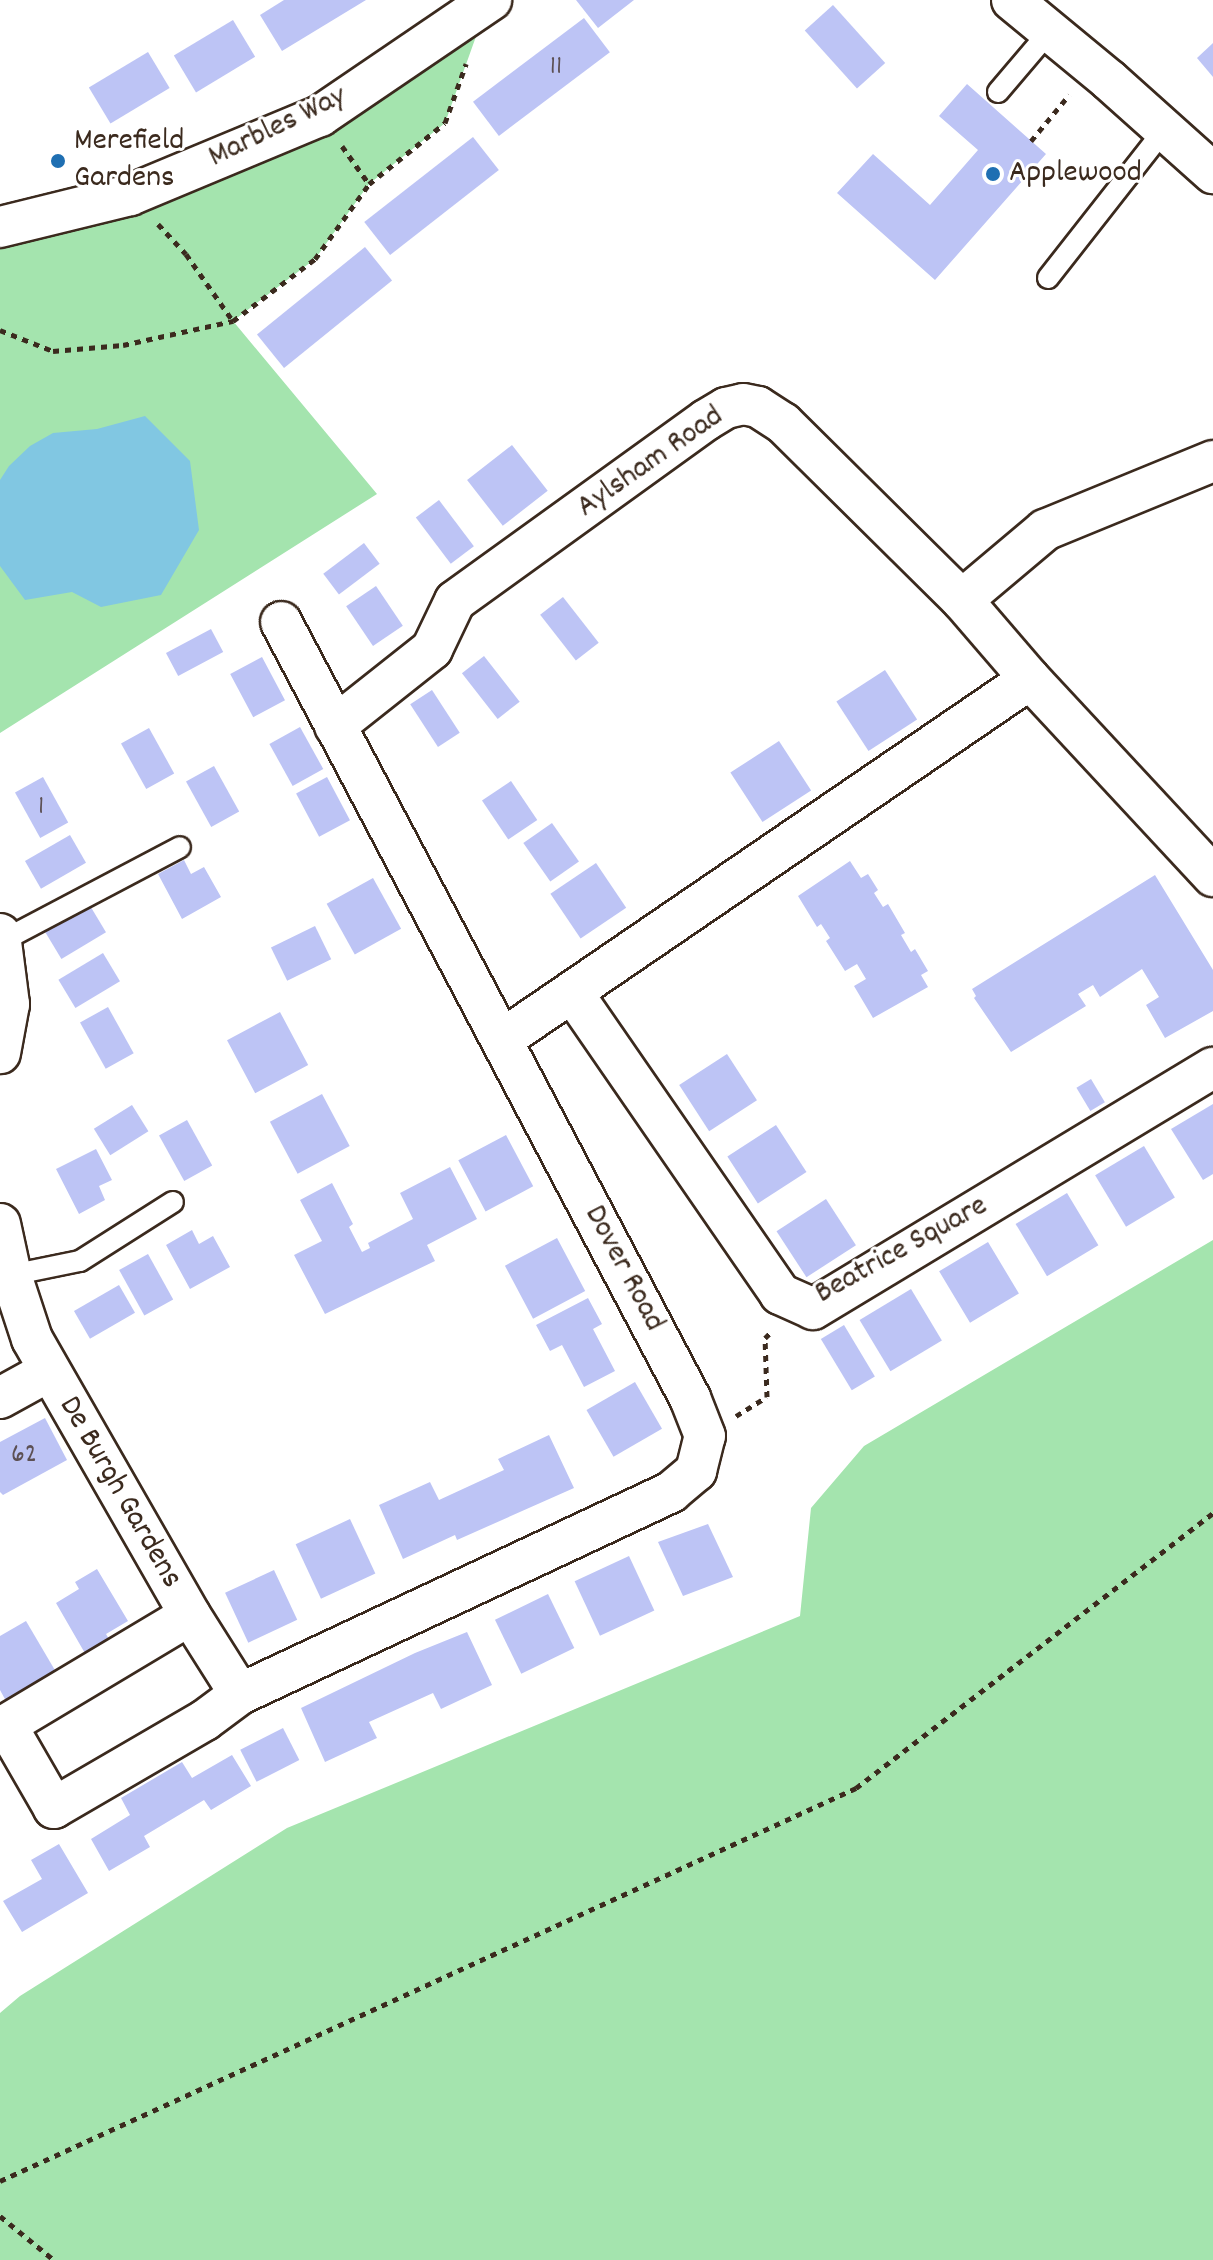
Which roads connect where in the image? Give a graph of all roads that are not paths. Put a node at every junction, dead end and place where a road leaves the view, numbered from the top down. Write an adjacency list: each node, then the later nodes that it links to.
1 (1012, 0): 3 (street)
2 (488, 1): 7 (street, Marbles Way)
3 (1050, 31): 4 (lane); 5 (street)
4 (998, 92)
5 (1164, 130): 6 (street); 8 (lane)
6 (1213, 173)
7 (0, 227)
8 (1048, 278)
9 (1213, 461): 10 (street)
10 (962, 600): 12 (street, Aylsham Road); 13 (street, Aylsham Road)
11 (281, 622): 13 (street, Dover Road)
12 (1030, 679): 15 (street); 17 (street)
13 (335, 726): 18 (street, Dover Road)
14 (180, 847): 16 (lane)
15 (1213, 876)
16 (1, 937): 19 (street)
17 (572, 992): 18 (street); 20 (street, Beatrice Square)
18 (503, 1039): 27 (street, Dover Road)
19 (0, 1053)
20 (1213, 1068)
21 (173, 1202): 23 (lane)
22 (0, 1224): 23 (street, De Burgh Gardens)
23 (11, 1275): 24 (street, De Burgh Gardens)
24 (49, 1371): 25 (street, De Burgh Gardens); 26 (street, De Burgh Gardens)
25 (0, 1398)
26 (190, 1615): 27 (street, De Burgh Gardens); 27 (street, De Burgh Gardens)
27 (240, 1694)

